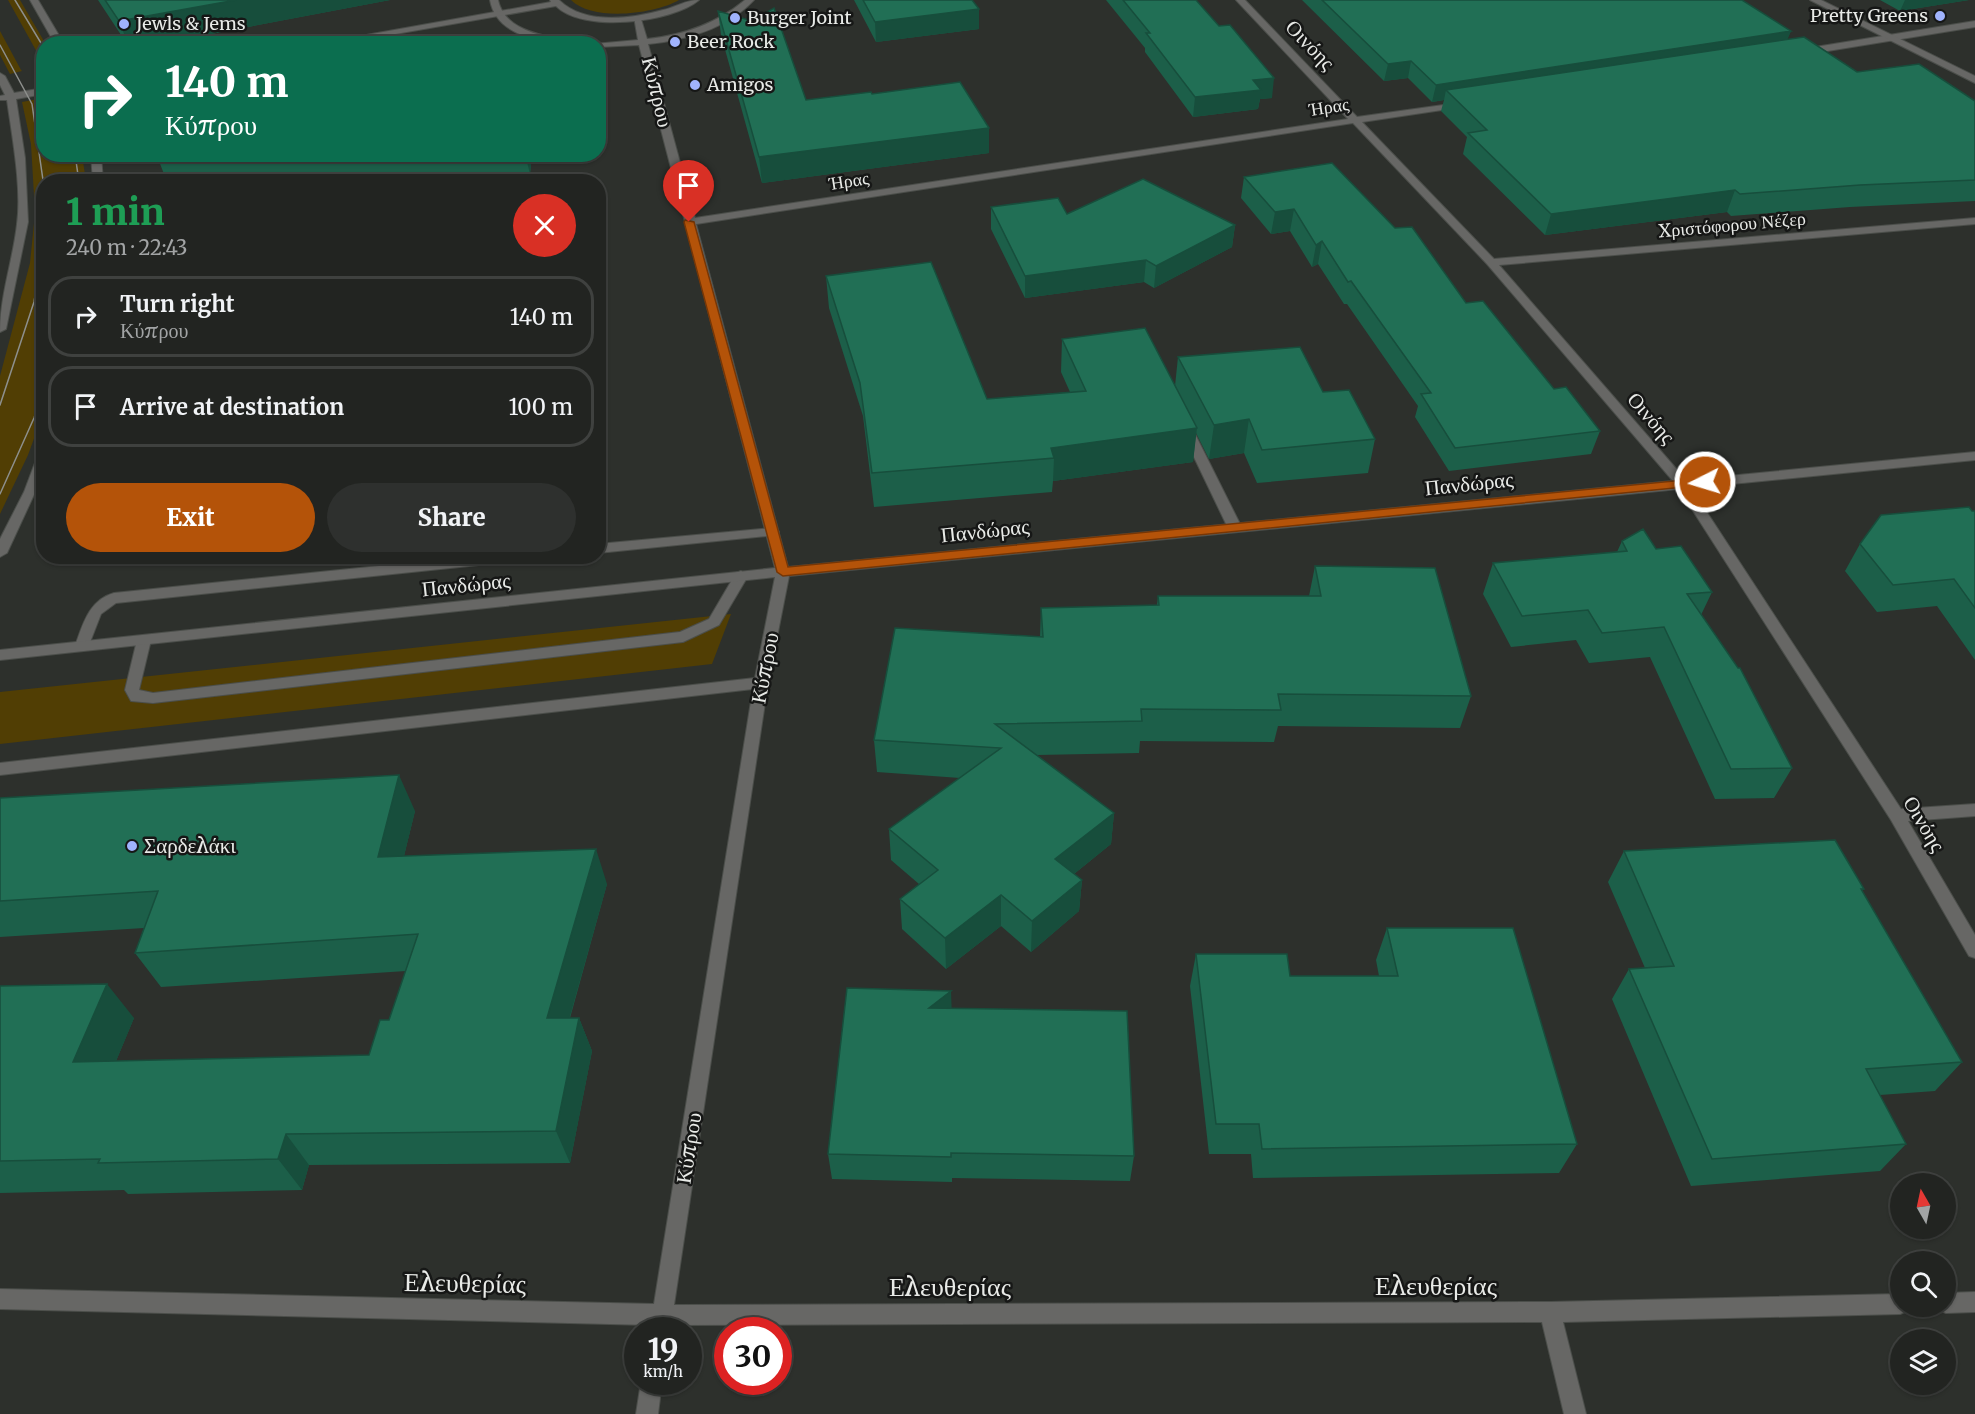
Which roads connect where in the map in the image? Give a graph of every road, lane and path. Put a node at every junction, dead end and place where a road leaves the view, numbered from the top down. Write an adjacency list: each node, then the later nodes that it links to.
1 (34, 0): 11 (street)
2 (494, 0): 8 (street)
3 (695, 0): 9 (street)
4 (750, 0): 15 (street)
5 (1240, 0): 23 (street, Οινόης)
6 (1814, 0): 14 (street)
7 (555, 2): 8 (street); 9 (street)
8 (497, 14): 12 (street); 13 (street)
9 (637, 19): 15 (street, Κύπρου)
10 (1975, 24): 14 (street)
11 (55, 36)
12 (367, 36)
13 (537, 36)
14 (1891, 39): 17 (street); 19 (street)
15 (643, 42): 16 (street); 25 (street, Κύπρου)
16 (606, 44)
17 (1797, 53)
18 (0, 76): 21 (street)
19 (1975, 80)
20 (36, 92): 21 (street)
21 (5, 98): 27 (street)
22 (1472, 102): 23 (street, Ήρας)
23 (1355, 120): 25 (street, Ήρας); 26 (street, Οινόης)
24 (1975, 221): 26 (street, Χριστόφορου Νέζερ)
25 (689, 222): 33 (street, Κύπρου)
26 (1491, 262): 31 (street, Οινόης)
27 (0, 329)
28 (1182, 420): 32 (street)
29 (1975, 456): 31 (street, Πανδώρας)
30 (36, 476): 35 (street)
31 (1682, 484): 32 (street, Πανδώρας); 45 (street, Οινόης)
32 (1235, 528): 37 (street, Πανδώρας)
33 (772, 532): 34 (street); 37 (street, Κύπρου)
34 (606, 548)
35 (0, 553)
36 (448, 564): 40 (street)
37 (783, 572): 38 (street, Πανδώρας); 42 (street, Κύπρου)
38 (741, 576): 39 (street, Πανδώρας); 39 (street)
39 (144, 640): 40 (street, Πανδώρας)
40 (82, 646): 41 (street, Πανδώρας)
41 (0, 656)
42 (761, 683): 43 (street); 52 (street, Κύπρου)
43 (0, 769)
44 (1975, 810): 45 (street)
45 (1897, 816): 46 (street, Οινόης)
46 (1975, 951)
47 (0, 1299): 53 (street, Ελευθερίας)
48 (1975, 1302): 49 (street)
49 (1956, 1303)
50 (1890, 1304): 51 (street, Ελευθερίας)
51 (1550, 1312): 54 (street, Ελευθερίας); 57 (street)
52 (663, 1317)
53 (624, 1322)
54 (702, 1323)
55 (650, 1395): 56 (street)
56 (647, 1414)
57 (1575, 1414)

